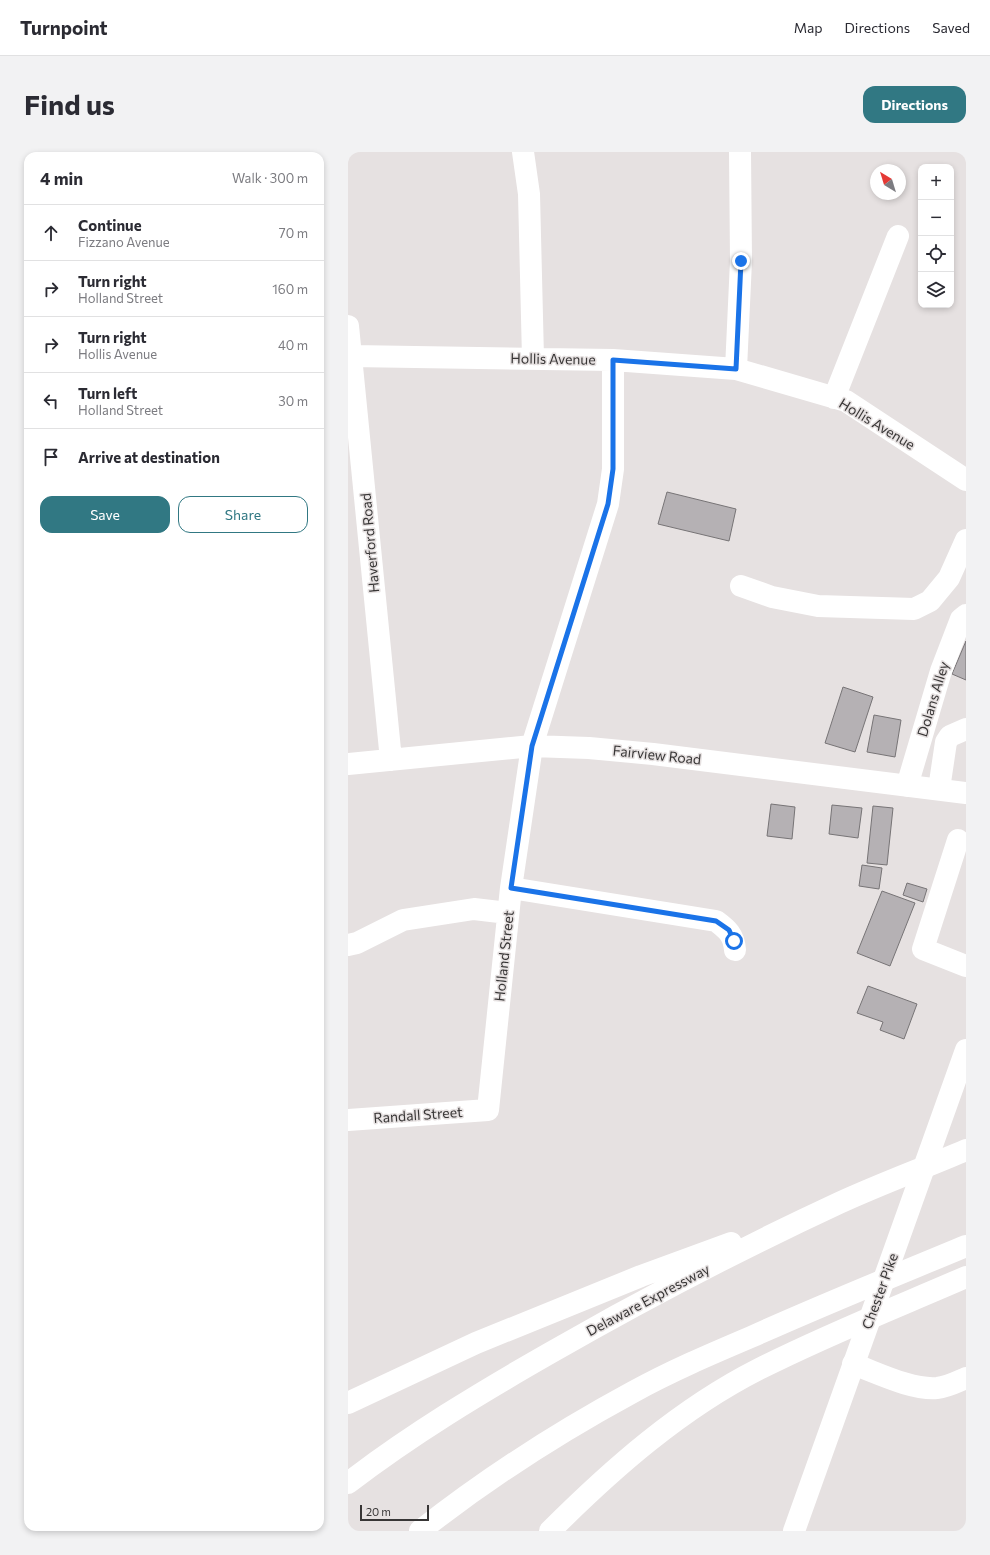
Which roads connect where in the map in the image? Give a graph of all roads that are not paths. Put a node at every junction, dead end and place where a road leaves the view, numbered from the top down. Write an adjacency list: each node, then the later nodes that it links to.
1 (523, 152): 6 (main road)
2 (740, 152): 8 (main road)
3 (898, 236): 9 (main road)
4 (348, 326): 5 (main road, Haverford Road)
5 (352, 356): 6 (main road, Hollis Avenue); 16 (main road, Haverford Road)
6 (533, 358): 7 (main road, Hollis Avenue)
7 (613, 360): 8 (main road, Hollis Avenue); 15 (main road, Holland Street)
8 (736, 369): 9 (main road, Hollis Avenue)
9 (834, 398): 10 (main road, Hollis Avenue)
10 (966, 480)
11 (966, 540): 12 (main road)
12 (741, 586)
13 (966, 615): 18 (main road, Dolans Alley)
14 (966, 729): 19 (main road)
15 (532, 746): 16 (main road, Fairview Road); 18 (main road, Fairview Road); 22 (main road, Holland Street)
16 (391, 760): 17 (main road, Fairview Road)
17 (348, 764)
18 (907, 786): 19 (main road, Fairview Road)
19 (939, 790): 20 (main road, Fairview Road)
20 (966, 792)
21 (958, 840): 26 (main road)
22 (511, 888): 23 (main road, Holland Street); 25 (main road)
23 (508, 913): 24 (main road); 28 (main road, Holland Street)
24 (348, 945)
25 (735, 950)
26 (966, 966)
27 (966, 1050): 34 (main road, Chester Pike)
28 (488, 1110): 29 (main road, Randall Street)
29 (348, 1120)
30 (966, 1150): 31 (main road, Delaware Expressway)
31 (839, 1203): 36 (main road); 37 (main road, Delaware Expressway)
32 (966, 1246): 38 (main road)
33 (960, 1280): 39 (main road)
34 (853, 1364): 35 (main road); 40 (main road, Chester Pike)
35 (966, 1378)
36 (348, 1403)
37 (348, 1484)
38 (420, 1531)
39 (550, 1531)
40 (794, 1531)

